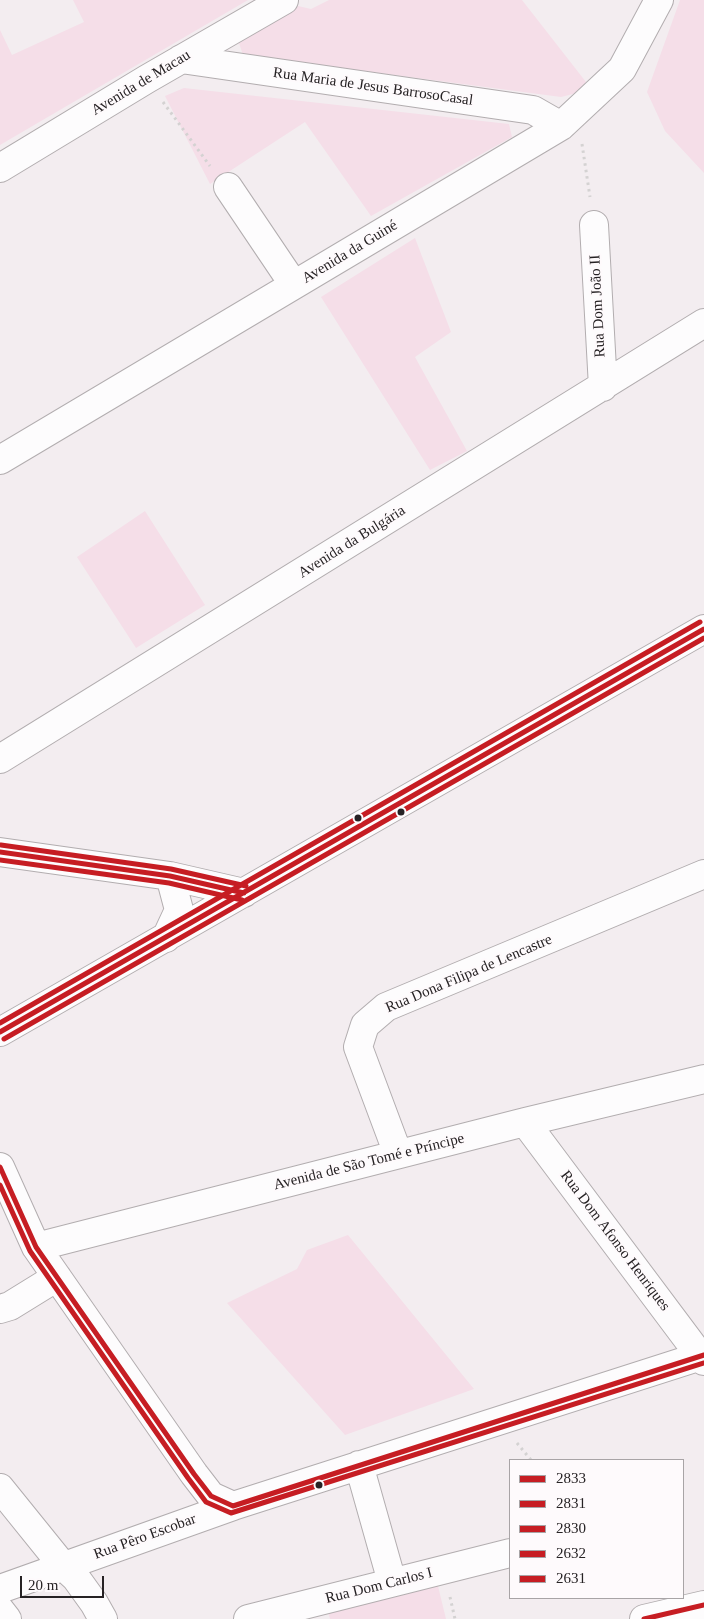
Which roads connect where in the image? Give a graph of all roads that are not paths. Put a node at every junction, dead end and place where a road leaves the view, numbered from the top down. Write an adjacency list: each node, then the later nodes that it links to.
1 (284, 0): 3 (street, Avenida de Macau)
2 (659, 0): 4 (street, Avenida da Guiné)
3 (181, 59): 4 (street, Rua Maria de Jesus BarrosoCasal); 5 (street, Avenida de Macau)
4 (569, 118): 8 (street, Avenida da Guiné)
5 (0, 168)
6 (228, 188): 8 (street)
7 (594, 225): 10 (street, Rua Dom João II)
8 (294, 285): 11 (street, Avenida da Guiné)
9 (704, 323): 10 (street, Avenida da Bulgária)
10 (603, 387): 13 (street, Avenida da Bulgária)
11 (0, 460)
12 (704, 630): 17 (street)
13 (0, 760)
14 (0, 852): 16 (street)
15 (704, 874): 22 (street, Rua Dona Filipa de Lencastre)
16 (170, 876): 17 (street); 18 (street)
17 (244, 893): 18 (street)
18 (166, 938): 19 (street)
19 (0, 1032)
20 (704, 1079): 21 (street, Avenida de São Tomé e Príncipe)
21 (525, 1122): 22 (street, Avenida de São Tomé e Príncipe); 27 (street, Rua Dom Afonso Henriques)
22 (398, 1154): 24 (street, Avenida de São Tomé e Príncipe)
23 (0, 1167): 24 (street)
24 (36, 1247): 25 (street)
25 (57, 1277): 26 (street); 30 (street)
26 (0, 1310)
27 (703, 1357): 28 (street, Rua Pêro Escobar)
28 (359, 1465): 30 (street, Rua Pêro Escobar); 33 (street)
29 (0, 1488): 32 (street)
30 (233, 1506): 32 (street, Rua Pêro Escobar)
31 (509, 1553): 33 (street, Rua Dom Carlos I)
32 (63, 1566): 34 (street, Rua Pêro Escobar); 38 (street)
33 (392, 1582): 39 (street, Rua Dom Carlos I)
34 (0, 1589)
35 (704, 1604): 40 (street)
36 (0, 1610): 37 (street)
37 (7, 1619)
38 (103, 1619)
39 (248, 1619)
40 (644, 1619)

